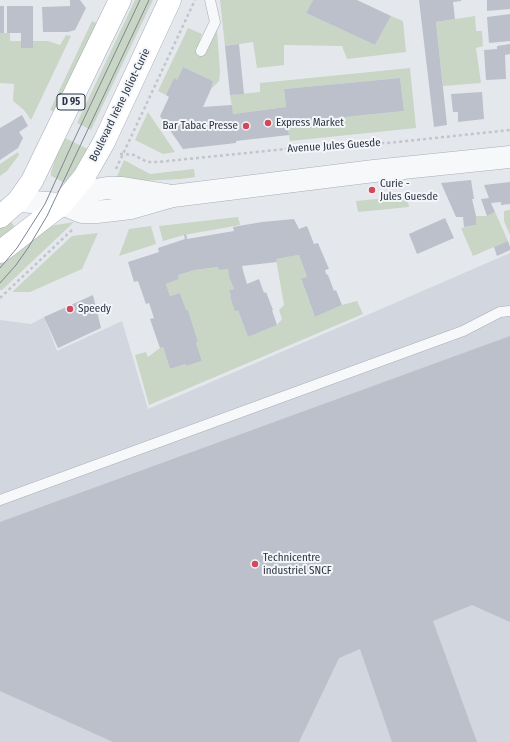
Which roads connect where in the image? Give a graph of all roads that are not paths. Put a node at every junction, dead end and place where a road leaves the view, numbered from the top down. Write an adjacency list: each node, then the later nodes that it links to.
1 (120, 0): 7 (main road, D 95)
2 (170, 0): 8 (main road, Boulevard Irène Joliot-Curie)
3 (210, 0): 4 (lane)
4 (201, 51)
5 (510, 157): 6 (street)
6 (173, 196): 8 (street); 8 (street)
7 (18, 202): 8 (street); 9 (main road, D 95)
8 (55, 204): 10 (main road, Boulevard Irène Joliot-Curie)
9 (0, 217)
10 (0, 252)
11 (510, 311): 12 (lane)
12 (0, 500)

